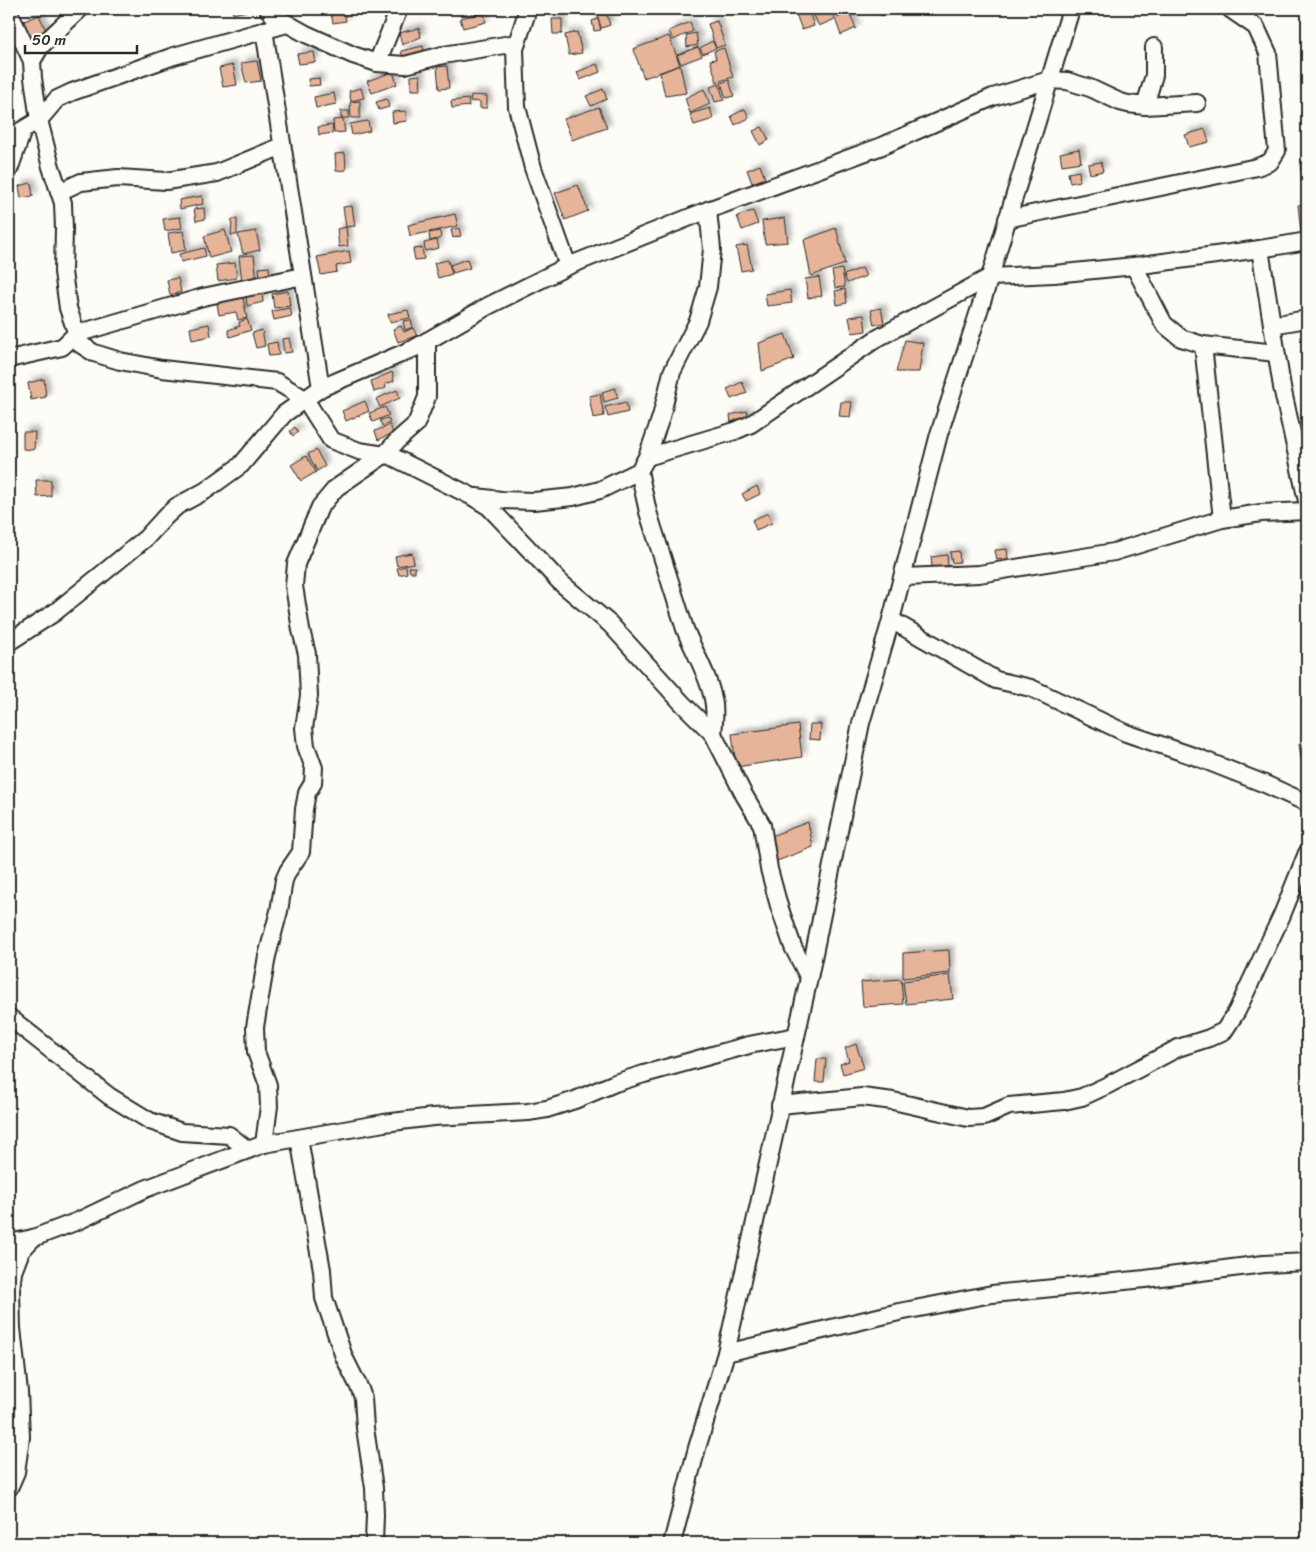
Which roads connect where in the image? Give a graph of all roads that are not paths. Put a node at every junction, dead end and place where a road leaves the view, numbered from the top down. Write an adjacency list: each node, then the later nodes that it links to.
1 (80, 9): 12 (street)
2 (268, 9): 8 (street)
3 (399, 9): 13 (street)
4 (528, 9): 10 (street)
5 (1071, 9): 14 (street)
6 (1230, 9): 23 (street)
7 (9, 12): 12 (street)
8 (287, 24): 9 (street); 13 (street)
9 (264, 30): 17 (street); 19 (street)
10 (517, 44): 13 (street); 26 (street)
11 (1154, 47): 16 (street)
12 (32, 61): 17 (street)
13 (377, 63)
14 (1049, 80): 16 (street); 22 (street); 23 (street)
15 (1196, 103): 16 (street)
16 (1145, 106)
17 (39, 120): 18 (street); 21 (street)
18 (16, 134): 20 (street)
19 (282, 146): 21 (street); 28 (street)
20 (9, 170)
21 (59, 192): 32 (street)
22 (708, 210): 26 (street); 40 (street)
23 (1007, 219): 29 (street)
24 (1307, 241): 25 (street)
25 (1260, 249): 27 (street); 31 (street)
26 (568, 266): 33 (street)
27 (1134, 266): 29 (street); 34 (street)
28 (303, 276): 32 (street); 37 (street)
29 (990, 277): 40 (street); 46 (street)
30 (1307, 319): 31 (street)
31 (1272, 325): 35 (street)
32 (76, 334): 36 (street); 38 (street)
33 (427, 341): 37 (street); 39 (street)
34 (1203, 344): 35 (street); 45 (street)
35 (1276, 353): 43 (street)
36 (9, 359)
37 (321, 388): 38 (street)
38 (305, 400): 39 (street); 48 (street)
39 (384, 455): 42 (street); 57 (street)
40 (647, 457): 41 (street)
41 (639, 471): 42 (street); 49 (street)
42 (471, 496): 49 (street)
43 (1307, 502)
44 (1307, 511): 45 (street)
45 (1222, 519): 46 (street)
46 (902, 577): 47 (street)
47 (891, 620): 50 (street); 52 (street)
48 (9, 642)
49 (713, 734): 52 (street)
50 (1307, 803)
51 (1307, 853): 55 (street)
52 (808, 978): 54 (street)
53 (9, 1017): 57 (street)
54 (796, 1036): 55 (street); 56 (street)
55 (780, 1105): 61 (street)
56 (298, 1138): 57 (street); 63 (street)
57 (256, 1147): 58 (street)
58 (33, 1238): 59 (street); 62 (street)
59 (9, 1243)
60 (1307, 1262): 61 (street)
61 (726, 1353): 64 (street)
62 (9, 1488)
63 (374, 1543)
64 (672, 1543)

